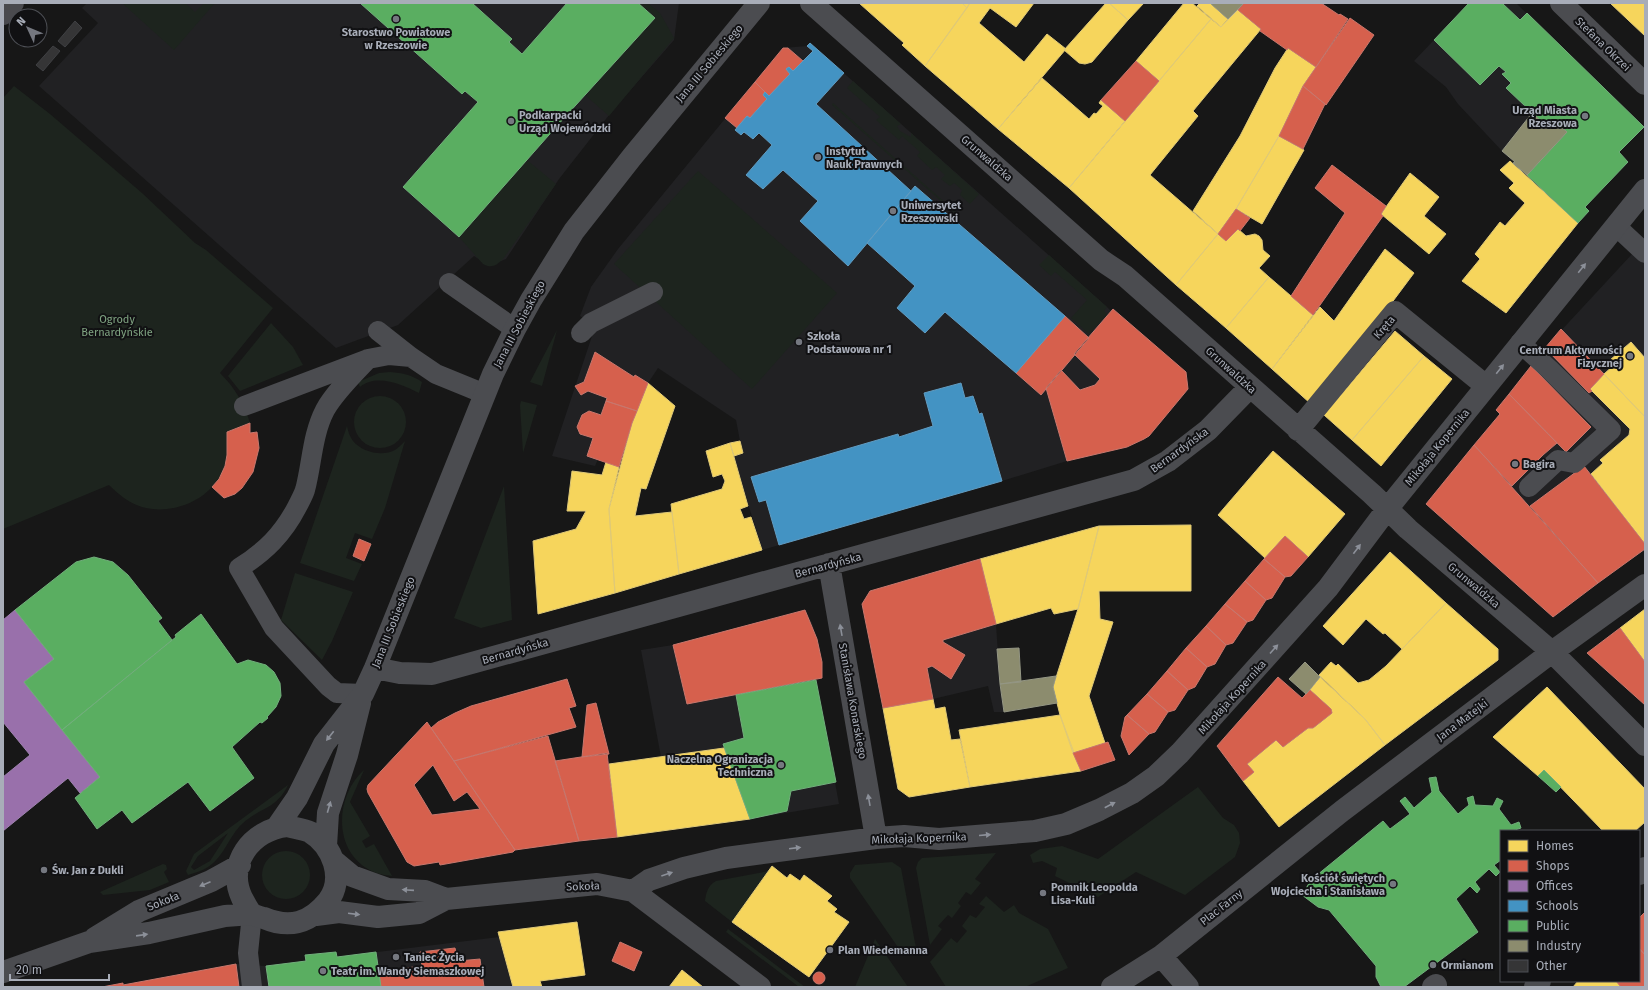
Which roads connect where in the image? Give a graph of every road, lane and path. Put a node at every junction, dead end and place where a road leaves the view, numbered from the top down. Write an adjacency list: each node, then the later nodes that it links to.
1 (13, 3): 5 (main road)
2 (759, 3): 12 (street, Jana III Sobieskiego)
3 (811, 3): 18 (street, Grunwaldzka)
4 (1561, 3): 6 (street, Stefana Okrzei)
5 (3, 14)
6 (1645, 84)
7 (1645, 190): 8 (street, Mikołaja Kopernika)
8 (1616, 226): 9 (lane); 15 (street, Mikołaja Kopernika, one-way to 8)
9 (1645, 253)
10 (449, 283): 12 (lane)
11 (653, 292): 14 (lane)
12 (514, 329): 20 (street, Jana III Sobieskiego)
13 (378, 331): 16 (lane)
14 (581, 333)
15 (1520, 343): 19 (street, Mikołaja Kopernika, one-way to 15); 23 (lane)
16 (411, 357): 17 (lane); 20 (lane)
17 (368, 359): 21 (lane); 29 (lane)
18 (1250, 386): 22 (street, Grunwaldzka); 25 (street, Bernardyńska)
19 (1486, 386): 22 (street, Kręta); 24 (street, Mikołaja Kopernika)
20 (485, 394): 28 (street, Jana III Sobieskiego)
21 (244, 406)
22 (1298, 430): 24 (street, Grunwaldzka)
23 (1530, 487)
24 (1388, 508): 27 (street, Grunwaldzka); 32 (street, Mikołaja Kopernika, one-way to 24)
25 (829, 564): 28 (street, Bernardyńska); 32 (street, Stanisława Konarskiego, one-way to 25)
26 (1645, 585): 27 (street, Jana Matejki)
27 (1552, 652): 30 (street, Grunwaldzka); 34 (street, Jana Matejki)
28 (376, 668): 29 (street, Jana III Sobieskiego)
29 (363, 694): 31 (street, Jana III Sobieskiego, one-way to 31); 33 (street, Jana III Sobieskiego, one-way to 29)
30 (1645, 745)
31 (277, 827): 33 (street); 35 (street)
32 (876, 838): 36 (street, Mikołaja Kopernika, one-way to 32)
33 (330, 853): 37 (street, Sokoła, one-way to 33); 39 (street)
34 (1282, 860): 41 (street, Plac Farny)
35 (240, 866): 38 (street); 40 (street, Sokoła, one-way to 40)
36 (633, 891): 37 (street, Sokoła); 44 (street, Sokoła)
37 (446, 899): 39 (street, Sokoła, one-way to 37)
38 (252, 914): 39 (street); 40 (street, Sokoła, one-way to 38); 43 (lane)
39 (316, 915)
40 (89, 942): 42 (street, Sokoła)
41 (1161, 956): 45 (street, Plac Farny); 46 (street)
42 (3, 972)
43 (252, 987)
44 (760, 987)
45 (1112, 987)
46 (1188, 987)

